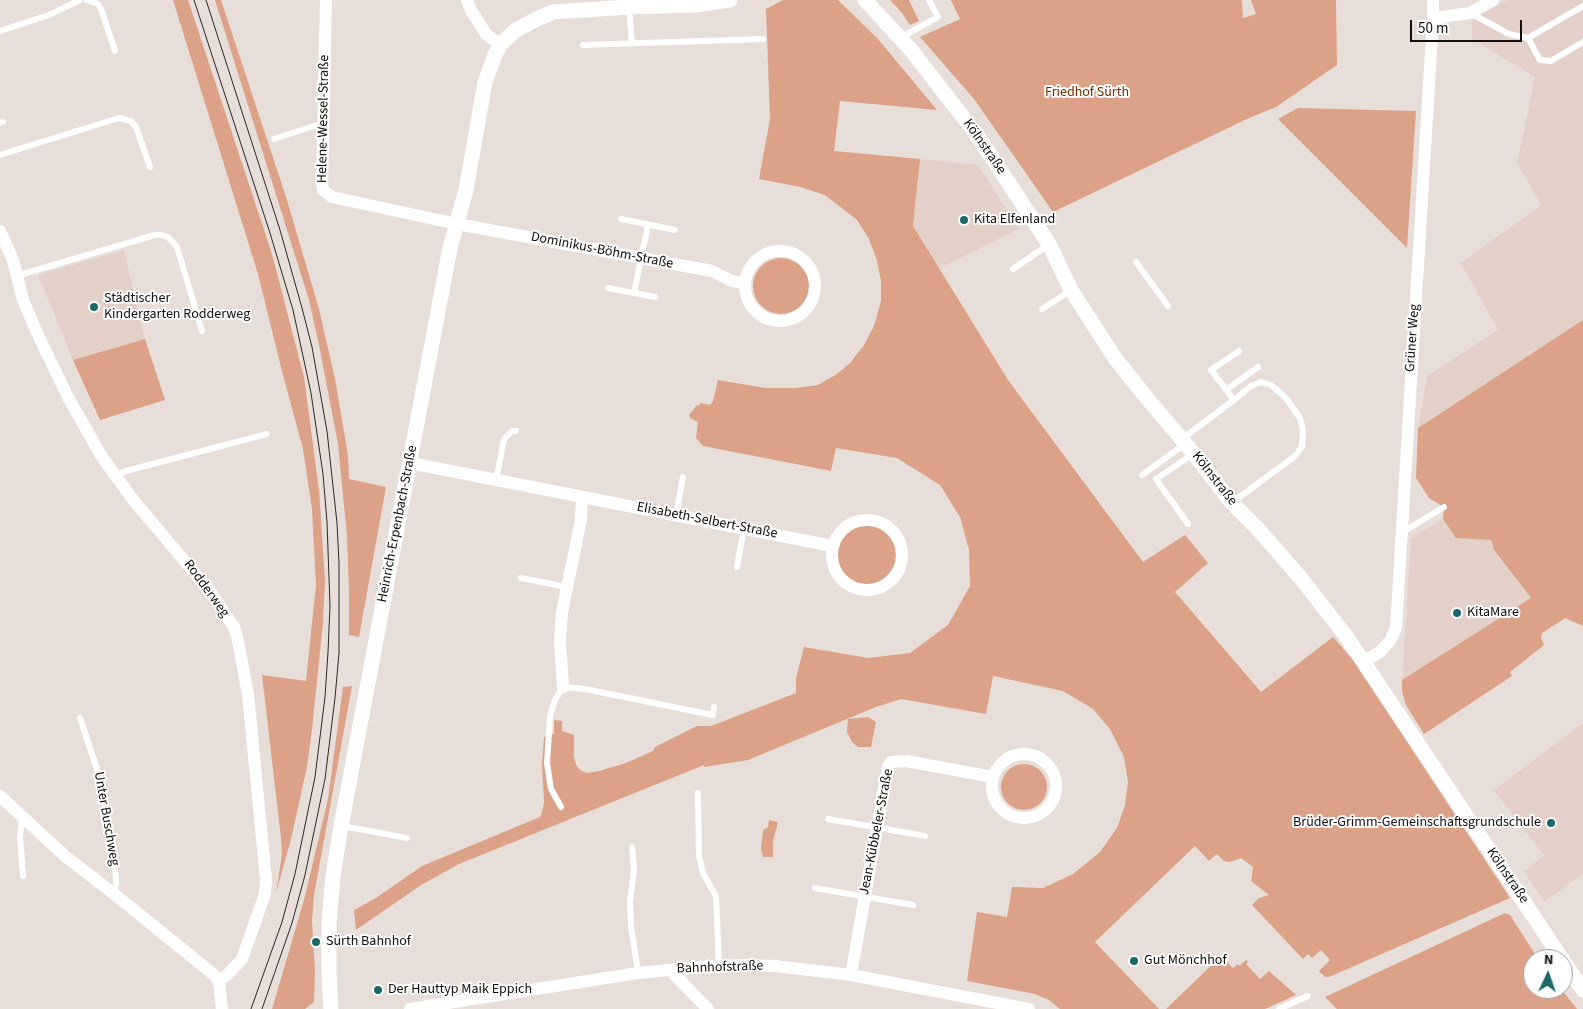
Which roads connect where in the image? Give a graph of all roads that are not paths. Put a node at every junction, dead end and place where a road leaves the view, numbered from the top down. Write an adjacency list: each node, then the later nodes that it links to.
1 (80, 0): 14 (lane)
2 (87, 0): 22 (lane)
3 (326, 0): 23 (street, Helene-Wessel-Straße)
4 (467, 0): 20 (street)
5 (730, 0): 11 (street, Heinrich-Erpenbach-Straße)
6 (865, 0): 17 (street, Kölnstraße)
7 (929, 0): 17 (lane)
8 (1433, 0): 13 (street, Grüner Weg)
9 (1493, 0): 12 (street)
10 (1583, 6): 15 (lane)
11 (629, 7): 19 (lane); 20 (street, Heinrich-Erpenbach-Straße)
12 (1470, 13): 13 (street); 15 (lane)
13 (1434, 18): 63 (street, Grüner Weg)
14 (0, 31)
15 (1528, 38): 18 (lane)
16 (763, 39): 19 (lane)
17 (901, 40): 32 (street, Kölnstraße)
18 (1583, 42)
19 (632, 44): 21 (lane)
20 (500, 45): 28 (street, Heinrich-Erpenbach-Straße)
21 (583, 45)
22 (115, 51)
23 (324, 123): 24 (lane); 28 (street, Helene-Wessel-Straße)
24 (274, 139)
25 (0, 155): 26 (lane)
26 (150, 167)
27 (621, 219): 29 (lane)
28 (457, 224): 33 (street, Dominikus-Böhm-Straße); 52 (street, Heinrich-Erpenbach-Straße)
29 (648, 225): 30 (lane); 33 (lane)
30 (675, 230)
31 (0, 231): 36 (street, Rodderweg)
32 (1049, 244): 35 (lane); 39 (street, Kölnstraße)
33 (641, 259): 37 (street, Dominikus-Böhm-Straße); 40 (lane)
34 (1136, 262): 42 (lane)
35 (1012, 269)
36 (16, 276): 44 (lane); 54 (street, Rodderweg)
37 (745, 283): 37 (street)
38 (608, 288): 40 (lane)
39 (1071, 290): 43 (lane); 51 (street, Kölnstraße)
40 (634, 293): 41 (lane)
41 (655, 297)
42 (1168, 306)
43 (1042, 309)
44 (202, 331)
45 (1239, 351): 47 (lane)
46 (1258, 368): 47 (lane)
47 (1226, 390): 48 (lane)
48 (1234, 400): 51 (lane); 58 (lane)
49 (516, 431): 56 (lane)
50 (267, 434): 54 (lane)
51 (1187, 445): 53 (lane); 58 (street, Kölnstraße); 61 (lane)
52 (410, 463): 56 (street, Elisabeth-Selbert-Straße); 78 (street, Heinrich-Erpenbach-Straße)
53 (1142, 475)
54 (115, 476): 96 (street, Rodderweg)
55 (683, 477): 60 (lane)
56 (496, 480): 57 (street, Elisabeth-Selbert-Straße)
57 (582, 497): 60 (street, Elisabeth-Selbert-Straße); 67 (street)
58 (1231, 502): 68 (street, Kölnstraße)
59 (1444, 507): 63 (lane)
60 (676, 515): 62 (street, Elisabeth-Selbert-Straße)
61 (1188, 524)
62 (744, 528): 64 (street, Elisabeth-Selbert-Straße); 65 (lane)
63 (1402, 532): 68 (street, Grüner Weg)
64 (832, 546): 64 (street)
65 (736, 567)
66 (522, 578): 67 (lane)
67 (567, 587): 69 (street)
68 (1364, 661): 90 (street, Kölnstraße)
69 (563, 687): 70 (lane); 75 (lane)
70 (714, 707)
71 (80, 718): 85 (lane, Unter Buschweg)
72 (993, 777): 72 (street); 79 (street, Jean-Kübbeler-Straße)
73 (698, 793): 91 (lane)
74 (0, 796): 76 (street, Unter Buschweg)
75 (561, 807)
76 (22, 817): 83 (lane); 85 (street, Unter Buschweg)
77 (828, 819): 79 (lane)
78 (340, 826): 81 (lane); 89 (street, Heinrich-Erpenbach-Straße)
79 (876, 828): 80 (lane); 86 (street, Jean-Kübbeler-Straße)
80 (925, 836)
81 (407, 838)
82 (632, 847): 93 (lane)
83 (23, 876)
84 (815, 888): 86 (lane)
85 (113, 893): 96 (street, Unter Buschweg)
86 (864, 896): 87 (lane); 94 (street, Jean-Kübbeler-Straße)
87 (913, 905)
88 (373, 938): 89 (lane)
89 (328, 945): 101 (street, Heinrich-Erpenbach-Straße)
90 (1555, 949)
91 (719, 966): 92 (street, Bahnhofstraße); 94 (street, Bahnhofstraße)
92 (670, 970): 93 (street, Bahnhofstraße); 104 (street)
93 (638, 973): 103 (street, Bahnhofstraße)
94 (850, 975): 99 (street, Bahnhofstraße)
95 (1573, 976): 97 (street, Kölnstraße)
96 (219, 981): 100 (street)
97 (1583, 990)
98 (1308, 996): 106 (lane)
99 (1008, 1007): 105 (street, Bahnhofstraße)
100 (222, 1009)
101 (331, 1009)
102 (410, 1009): 103 (street, Bahnhofstraße)
103 (416, 1009)
104 (708, 1009)
105 (1029, 1009)
106 (1279, 1009)

